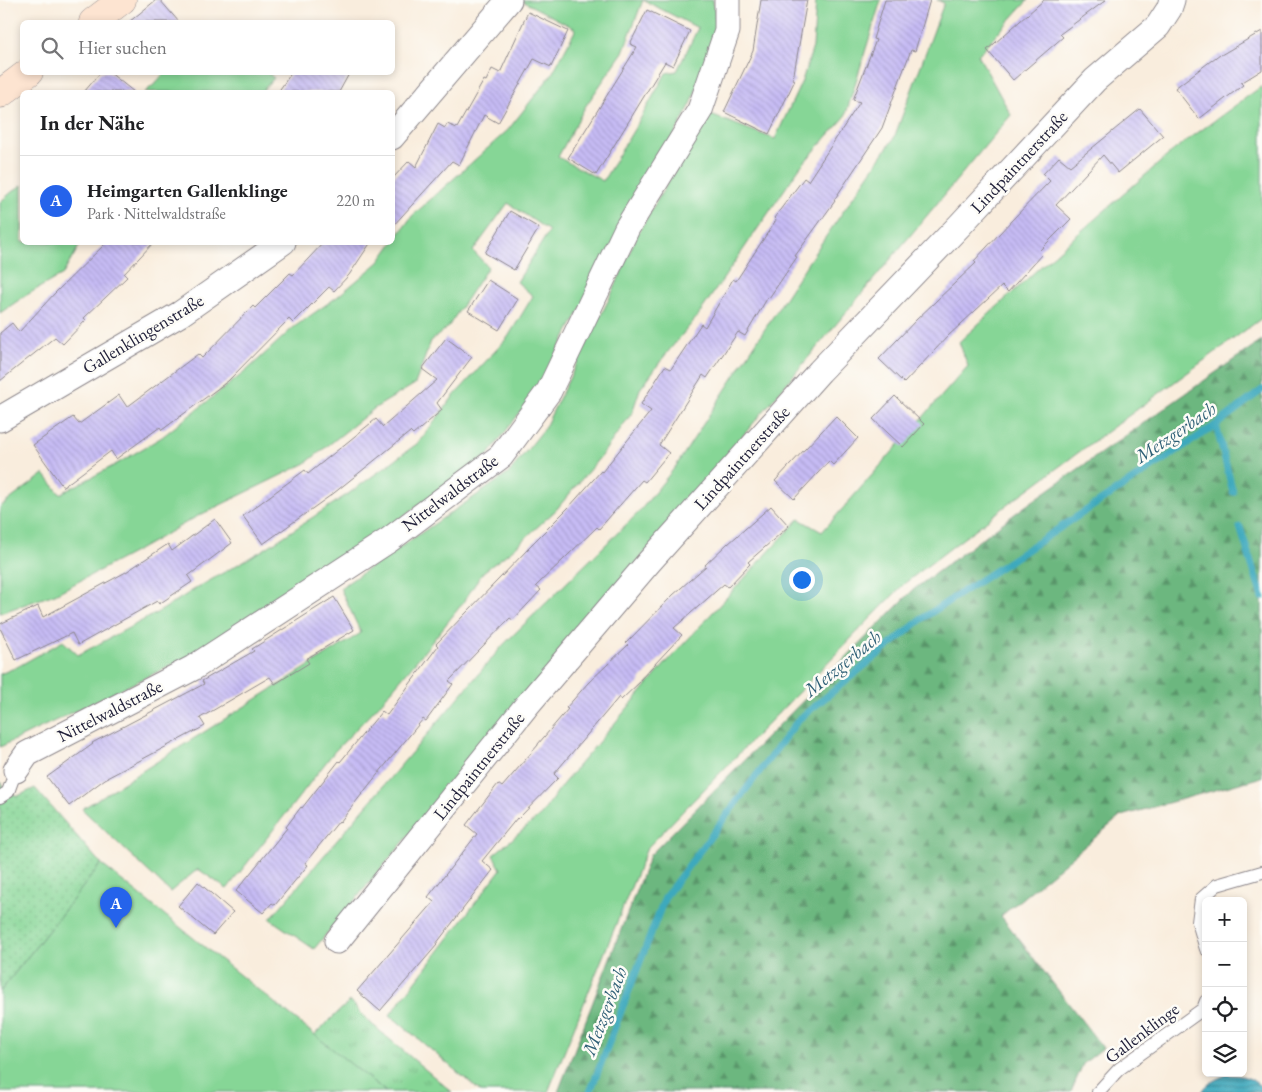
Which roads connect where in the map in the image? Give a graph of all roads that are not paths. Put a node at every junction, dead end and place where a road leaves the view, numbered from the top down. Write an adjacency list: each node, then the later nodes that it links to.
1 (122, 0): 5 (street)
2 (509, 0): 8 (street)
3 (727, 0): 11 (street, Nittelwaldstraße)
4 (1172, 0): 14 (street, Lindpaintnerstraße)
5 (96, 20)
6 (25, 75): 7 (street)
7 (0, 94)
8 (395, 133)
9 (279, 245): 10 (street, Gallenklingenstraße)
10 (0, 419)
11 (16, 770): 12 (lane)
12 (0, 798)
13 (1262, 872): 15 (lane)
14 (338, 941)
15 (1204, 942)
16 (1202, 1009): 17 (lane, Gallenklinge)
17 (1098, 1092)

